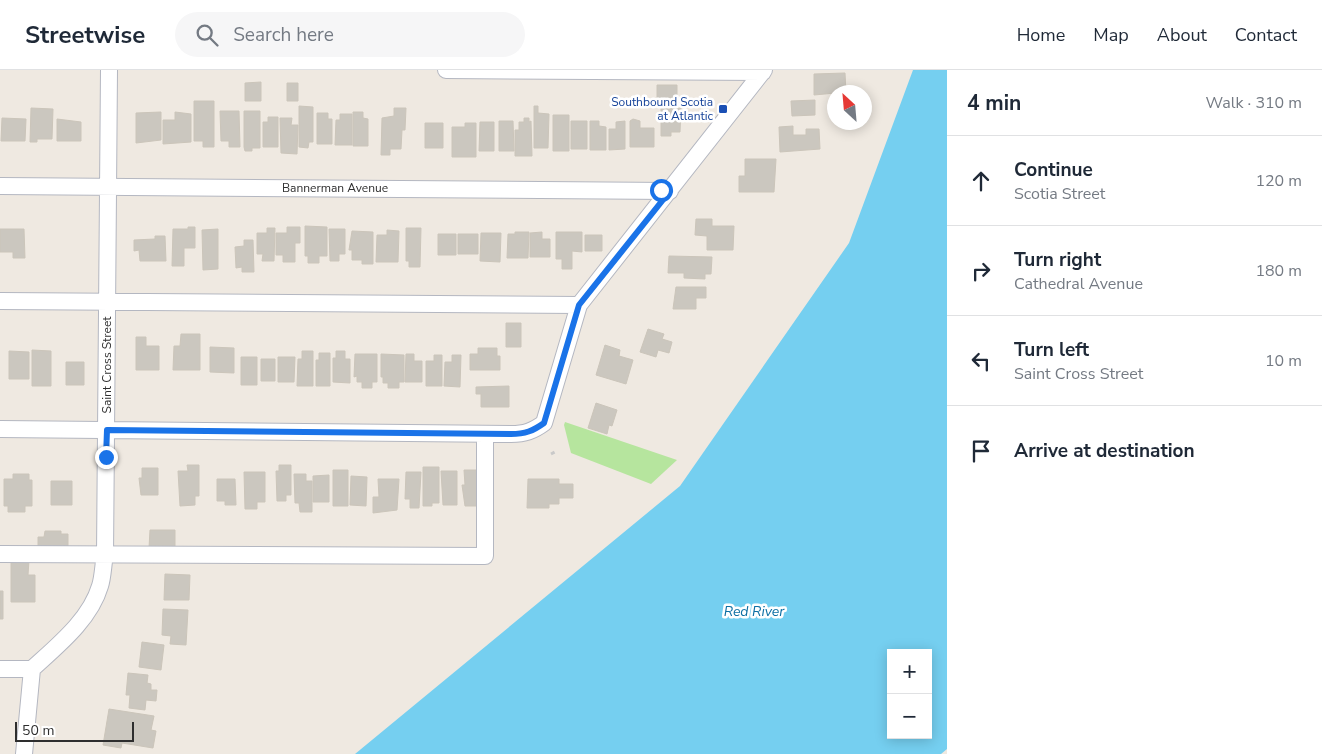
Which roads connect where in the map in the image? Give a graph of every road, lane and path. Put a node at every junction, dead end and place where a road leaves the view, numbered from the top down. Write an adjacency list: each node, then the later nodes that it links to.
1 (109, 70): 6 (street, Saint Cross Street)
2 (446, 70): 3 (street)
3 (689, 71): 4 (street)
4 (764, 71): 7 (street)
5 (0, 186): 6 (street, Bannerman Avenue)
6 (108, 186): 7 (street, Bannerman Avenue); 9 (street, Saint Cross Street)
7 (670, 191): 10 (street)
8 (0, 301): 9 (street)
9 (108, 302): 10 (street); 12 (street, Saint Cross Street)
10 (579, 305): 13 (street)
11 (0, 429): 12 (street)
12 (107, 430): 13 (street); 15 (street, Saint Cross Street)
13 (484, 434): 15 (street)
14 (0, 554): 15 (street)
15 (105, 556): 17 (street, Saint Cross Street)
16 (0, 669): 17 (street)
17 (32, 669): 18 (street)
18 (24, 754)

